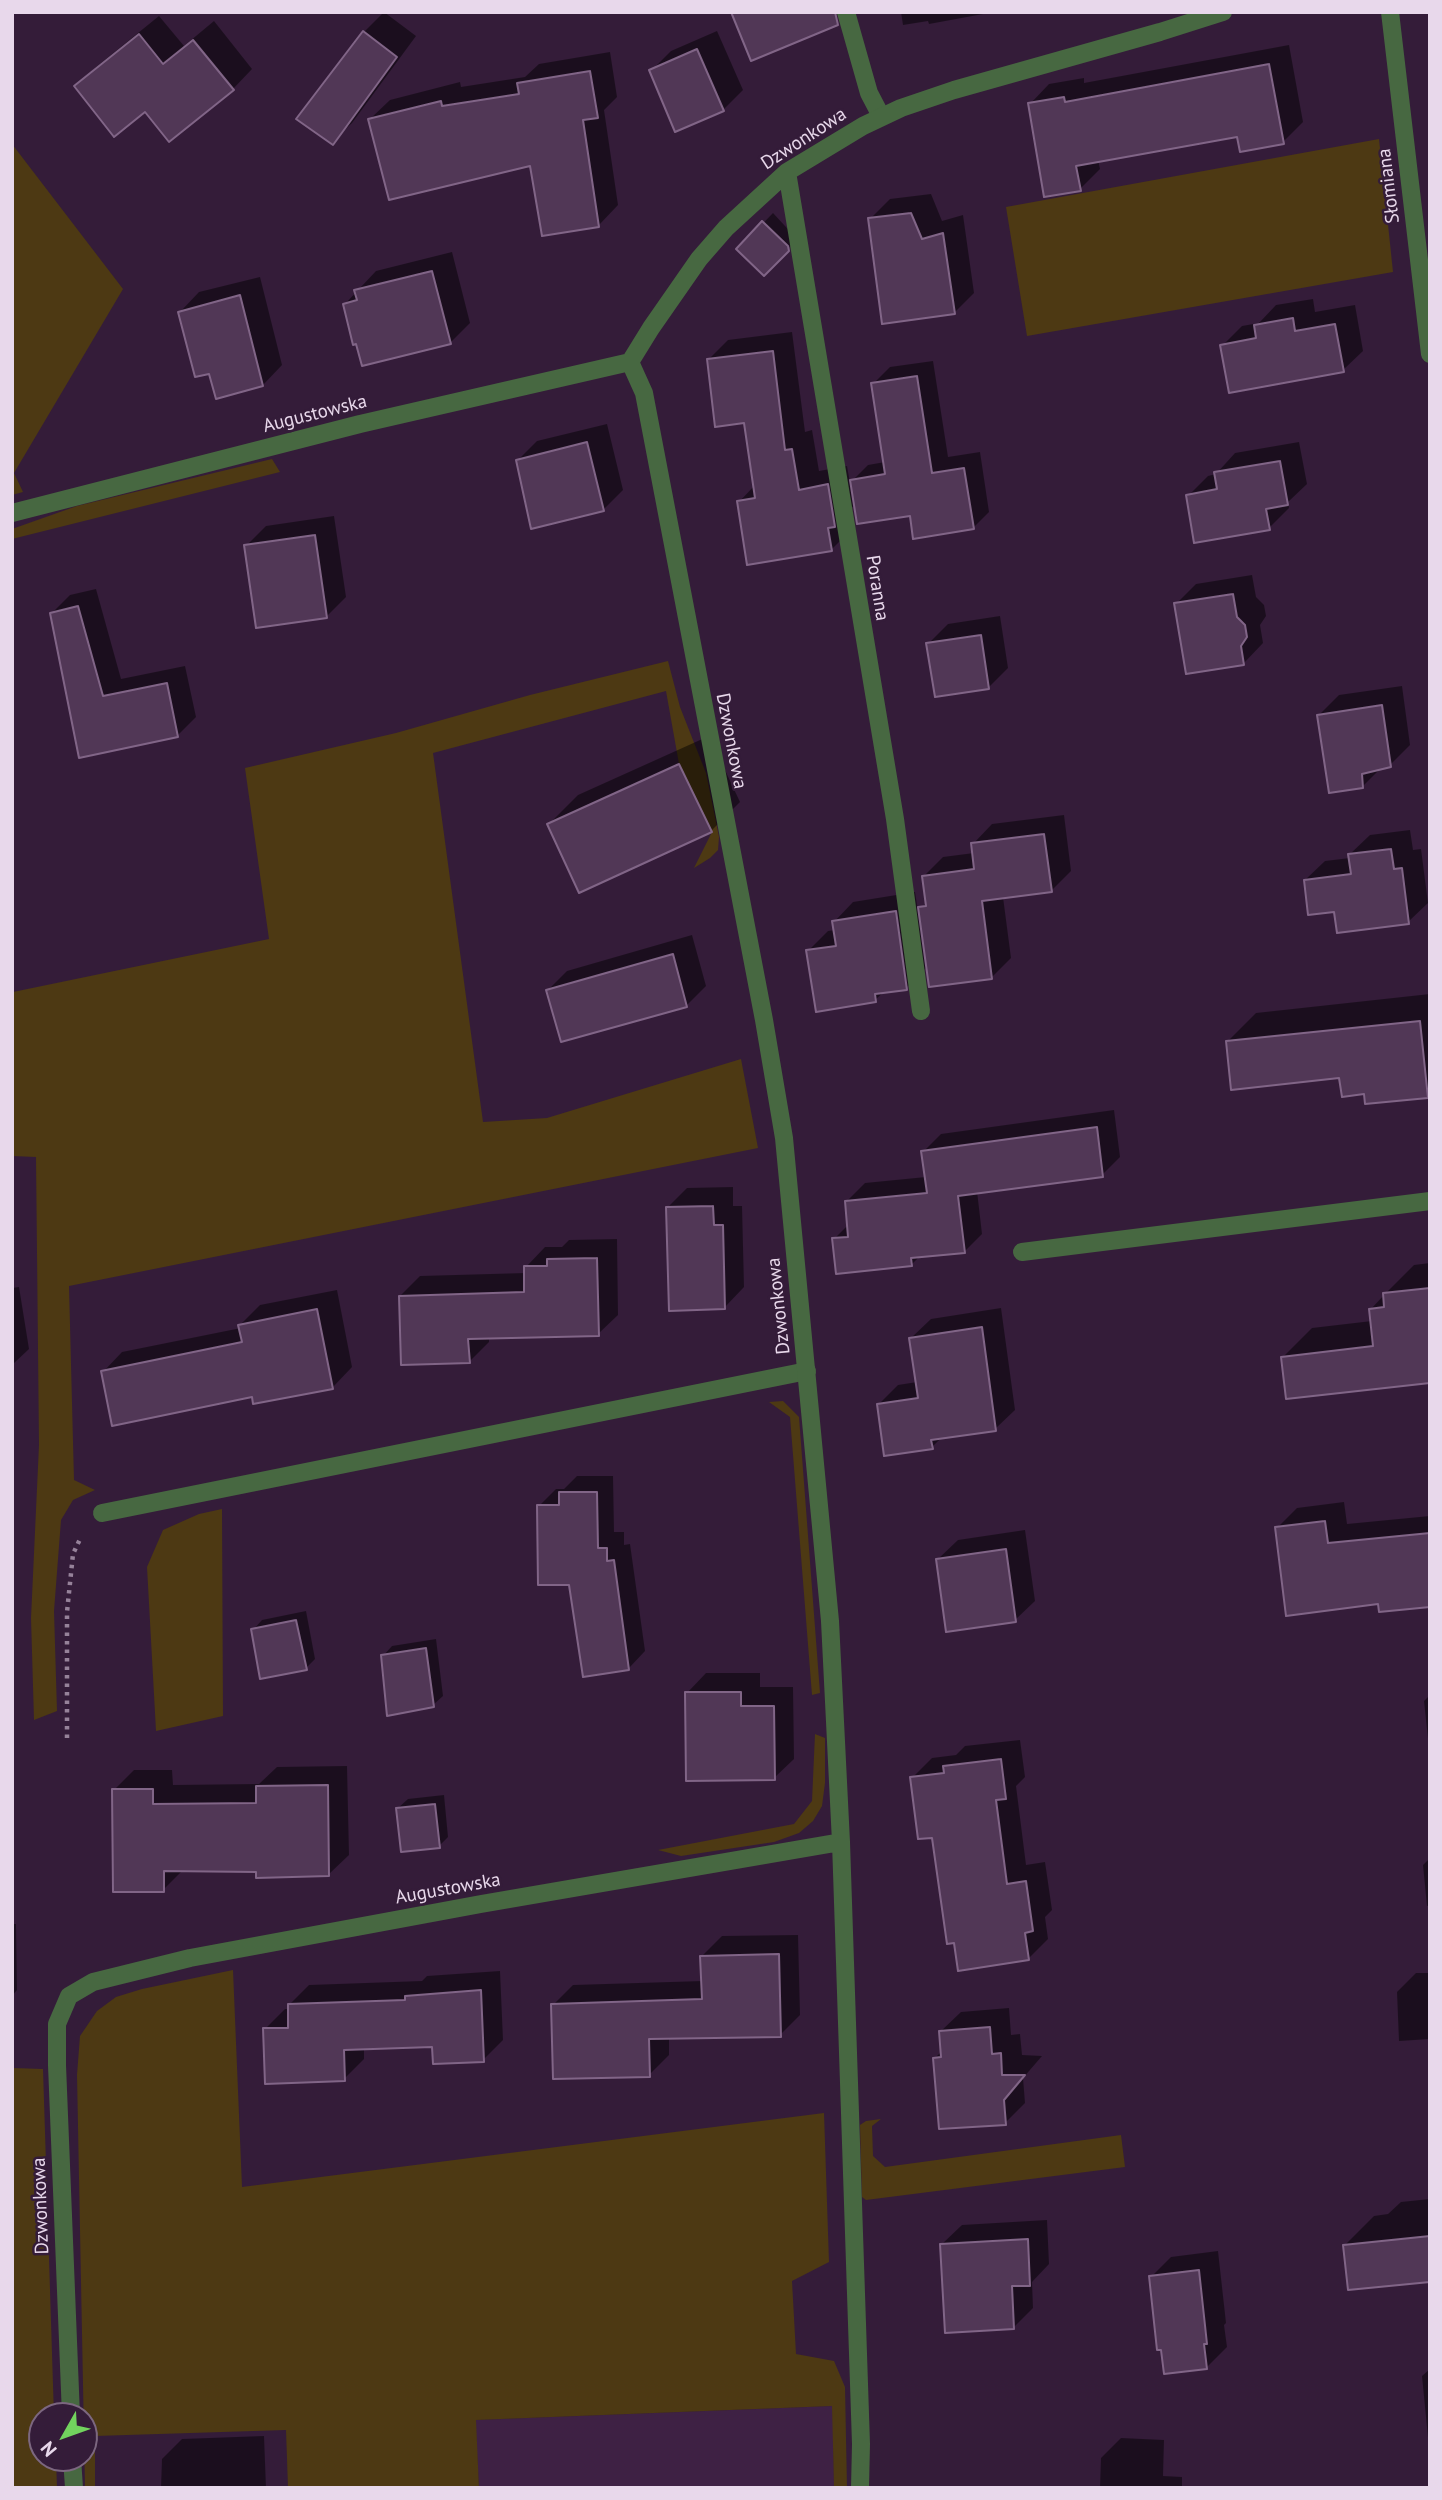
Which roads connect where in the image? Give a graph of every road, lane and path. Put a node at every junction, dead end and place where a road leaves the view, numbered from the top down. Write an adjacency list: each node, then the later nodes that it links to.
1 (846, 12): 4 (street)
2 (1223, 12): 4 (street, Dzwonkowa)
3 (1390, 12): 6 (street, Słomiana)
4 (881, 116): 5 (street, Dzwonkowa)
5 (787, 172): 7 (street, Dzwonkowa); 9 (street, Poranna)
6 (1430, 354)
7 (630, 362): 8 (street, Augustowska); 12 (street, Dzwonkowa)
8 (12, 513)
9 (921, 1011)
10 (1430, 1201): 11 (street)
11 (1022, 1252)
12 (807, 1371): 13 (street); 15 (street, Dzwonkowa)
13 (102, 1513): 14 (path)
14 (67, 1738)
15 (841, 1842): 16 (street, Augustowska); 18 (street, Dzwonkowa)
16 (69, 1996): 17 (street, Dzwonkowa)
17 (70, 2402)
18 (860, 2488)

